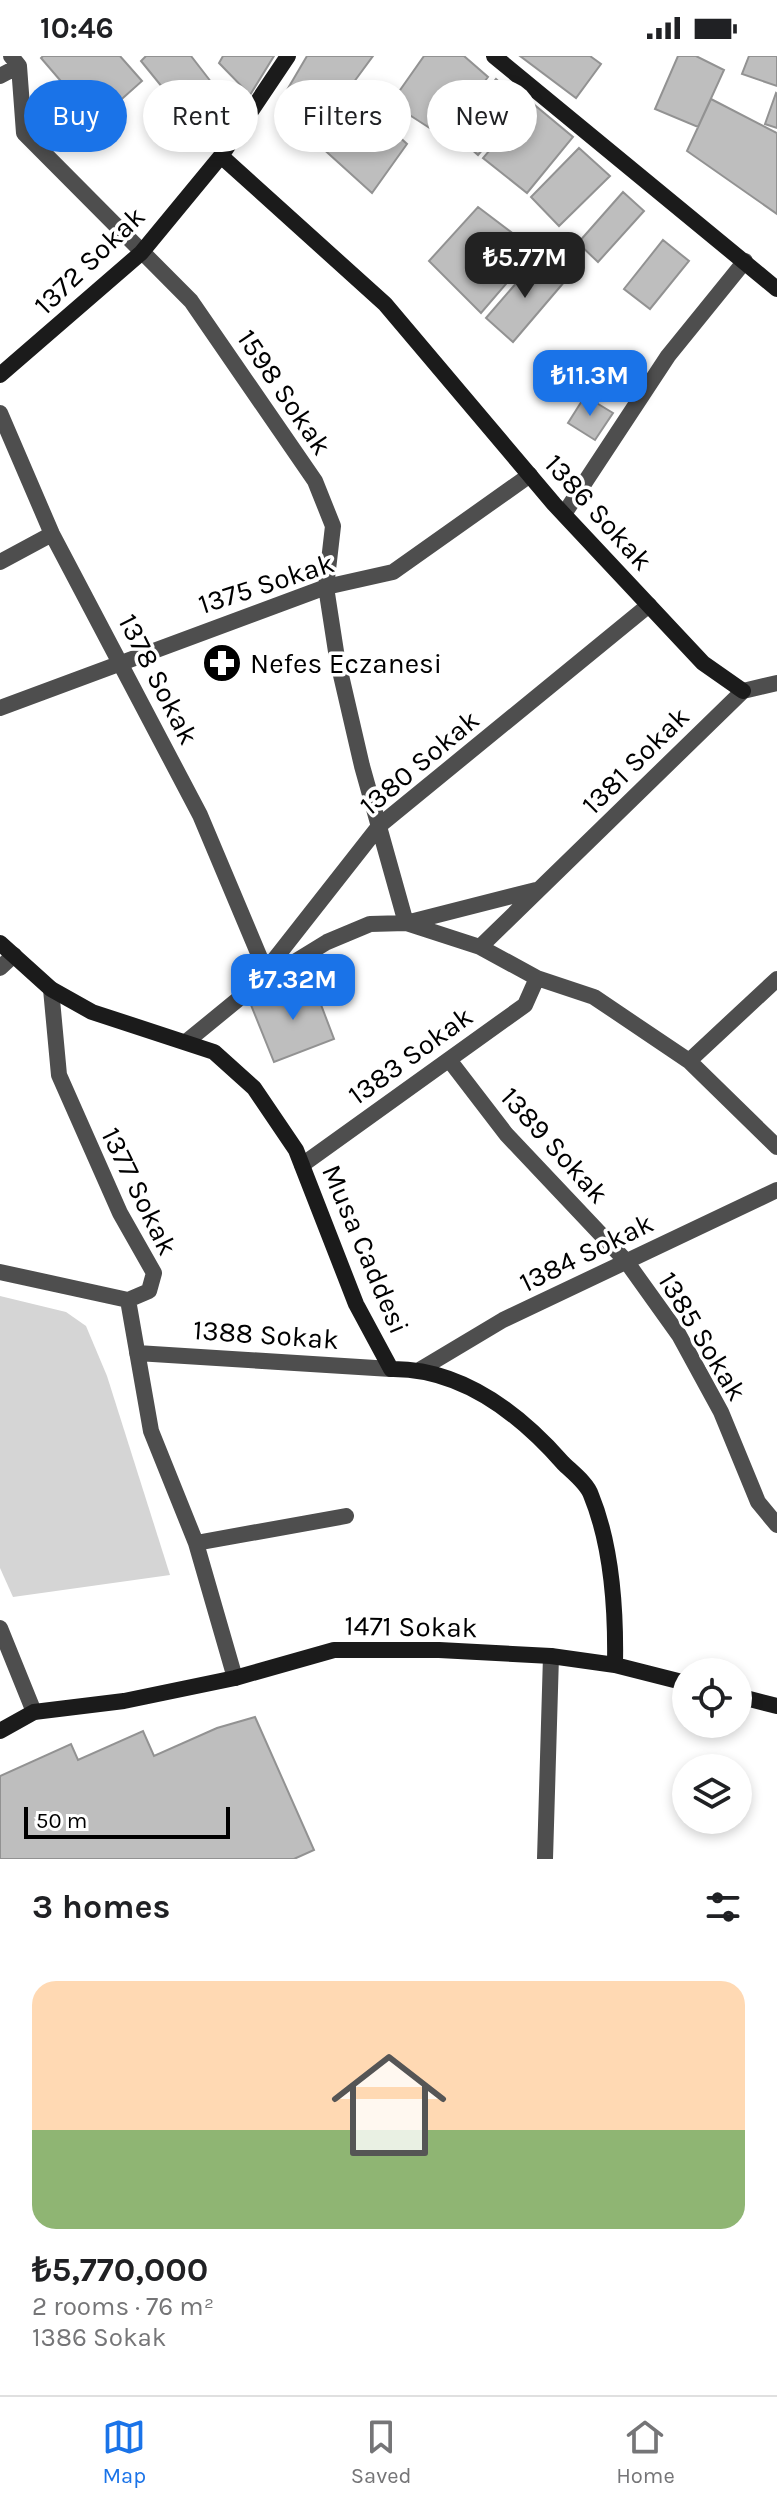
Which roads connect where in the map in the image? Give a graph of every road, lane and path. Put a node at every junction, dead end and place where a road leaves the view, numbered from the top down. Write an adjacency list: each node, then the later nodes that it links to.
1 (288, 56): 5 (street, 1372 Sokak)
2 (494, 56): 7 (street)
3 (15, 61): 4 (street); 6 (street, 1598 Sokak)
4 (0, 76)
5 (221, 156): 6 (street, 1372 Sokak); 11 (street, 1386 Sokak)
6 (141, 253): 9 (street, 1372 Sokak); 15 (street, 1598 Sokak)
7 (745, 261): 8 (street); 12 (street)
8 (777, 289)
9 (0, 375)
10 (0, 413): 13 (street, 1378 Sokak)
11 (530, 475): 12 (street, 1386 Sokak); 15 (street, 1375 Sokak)
12 (564, 514): 16 (street, 1386 Sokak)
13 (52, 534): 14 (street); 17 (street, 1378 Sokak)
14 (0, 562)
15 (326, 587): 17 (street, 1375 Sokak); 21 (street, 1598 Sokak)
16 (649, 605): 19 (street, 1386 Sokak); 21 (street, 1380 Sokak)
17 (122, 662): 20 (street, 1375 Sokak); 28 (street, 1378 Sokak)
18 (777, 683): 19 (street)
19 (743, 691): 22 (street, 1381 Sokak)
20 (0, 708)
21 (380, 825): 23 (street, 1598 Sokak); 28 (street, 1380 Sokak)
22 (538, 889): 23 (street, 1381 Sokak); 25 (street, 1381 Sokak)
23 (406, 923): 25 (street); 31 (street, 1380 Sokak)
24 (0, 943): 26 (street, Musa Caddesi)
25 (480, 947): 29 (street)
26 (14, 955): 27 (street); 32 (street, Musa Caddesi)
27 (0, 968)
28 (266, 972): 31 (street, 1380 Sokak)
29 (537, 978): 34 (street, 1383 Sokak); 35 (street)
30 (777, 979): 35 (street)
31 (252, 988): 33 (street, 1380 Sokak)
32 (51, 989): 33 (street, Musa Caddesi); 41 (street, 1377 Sokak)
33 (186, 1042): 37 (street, Musa Caddesi)
34 (450, 1061): 37 (street, 1383 Sokak); 39 (street, 1389 Sokak)
35 (689, 1061): 36 (street)
36 (777, 1147)
37 (302, 1165): 43 (street, Musa Caddesi)
38 (777, 1190): 39 (street, 1384 Sokak)
39 (626, 1261): 44 (street, 1384 Sokak); 46 (street, 1385 Sokak)
40 (0, 1272): 41 (street)
41 (128, 1300): 42 (street)
42 (137, 1353): 43 (street, 1388 Sokak); 47 (street)
43 (391, 1369): 44 (street, Musa Caddesi)
44 (421, 1369): 50 (street, Musa Caddesi)
45 (346, 1516): 47 (street)
46 (777, 1525)
47 (196, 1543): 51 (street)
48 (0, 1628): 55 (street)
49 (551, 1656): 50 (street, 1471 Sokak); 51 (street, 1471 Sokak); 57 (street)
50 (615, 1665): 52 (street, 1471 Sokak)
51 (235, 1678): 55 (street, 1471 Sokak)
52 (672, 1679)
53 (752, 1700): 54 (street)
54 (777, 1706)
55 (34, 1712): 56 (street, 1471 Sokak)
56 (0, 1731)
57 (545, 1859)

